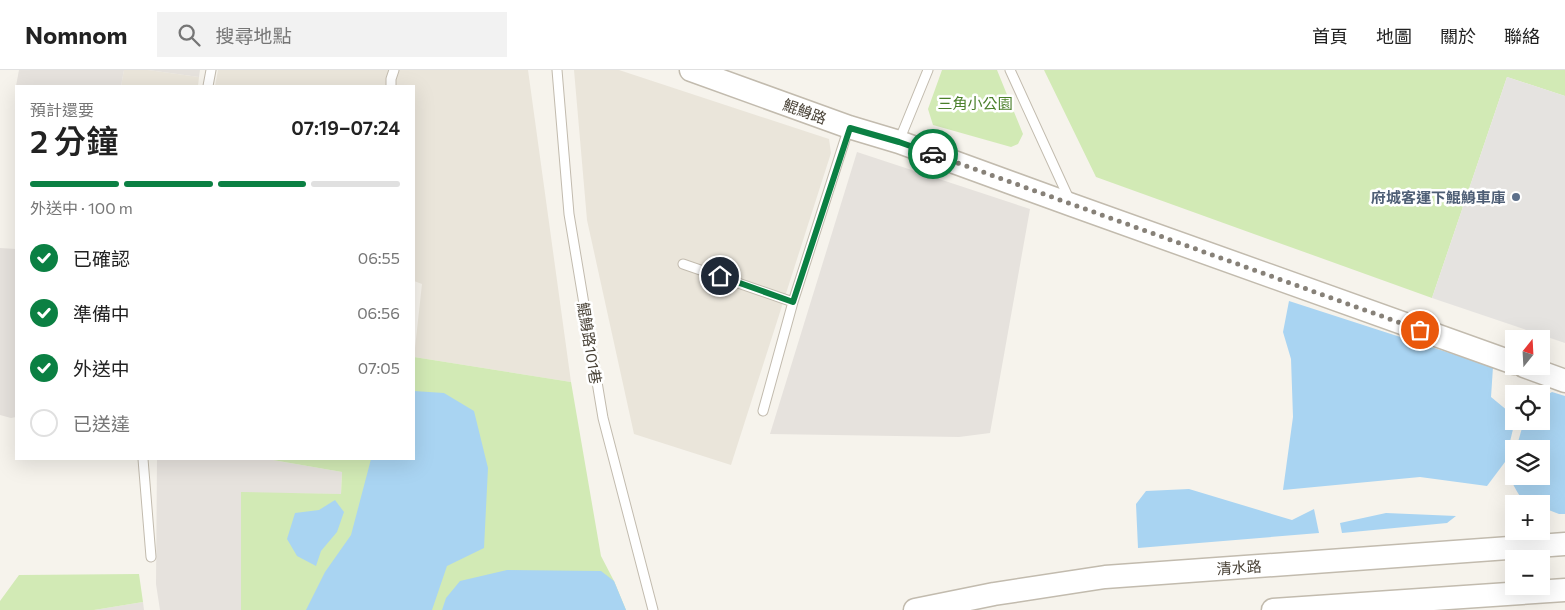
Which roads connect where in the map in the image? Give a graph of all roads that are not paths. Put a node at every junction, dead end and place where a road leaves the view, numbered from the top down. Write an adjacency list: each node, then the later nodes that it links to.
1 (211, 70): 7 (lane)
2 (394, 70): 8 (lane)
3 (556, 70): 22 (lane, 鯤鯓路101巷)
4 (691, 70): 9 (street, 鯤鯓路)
5 (928, 70): 10 (lane)
6 (1010, 70): 11 (lane)
7 (208, 85)
8 (392, 85)
9 (850, 128): 10 (street, 鯤鯓路); 13 (lane)
10 (899, 142): 11 (street, 鯤鯓路)
11 (1072, 205): 14 (street, 鯤鯓路)
12 (683, 264): 13 (lane)
13 (793, 302): 17 (lane)
14 (1505, 360)
15 (1549, 375): 16 (street)
16 (1565, 381)
17 (763, 411)
18 (143, 460): 20 (lane)
19 (1565, 544): 23 (street, 清水路)
20 (151, 556)
21 (1565, 590): 24 (street)
22 (653, 610)
23 (915, 610)
24 (1273, 610)

